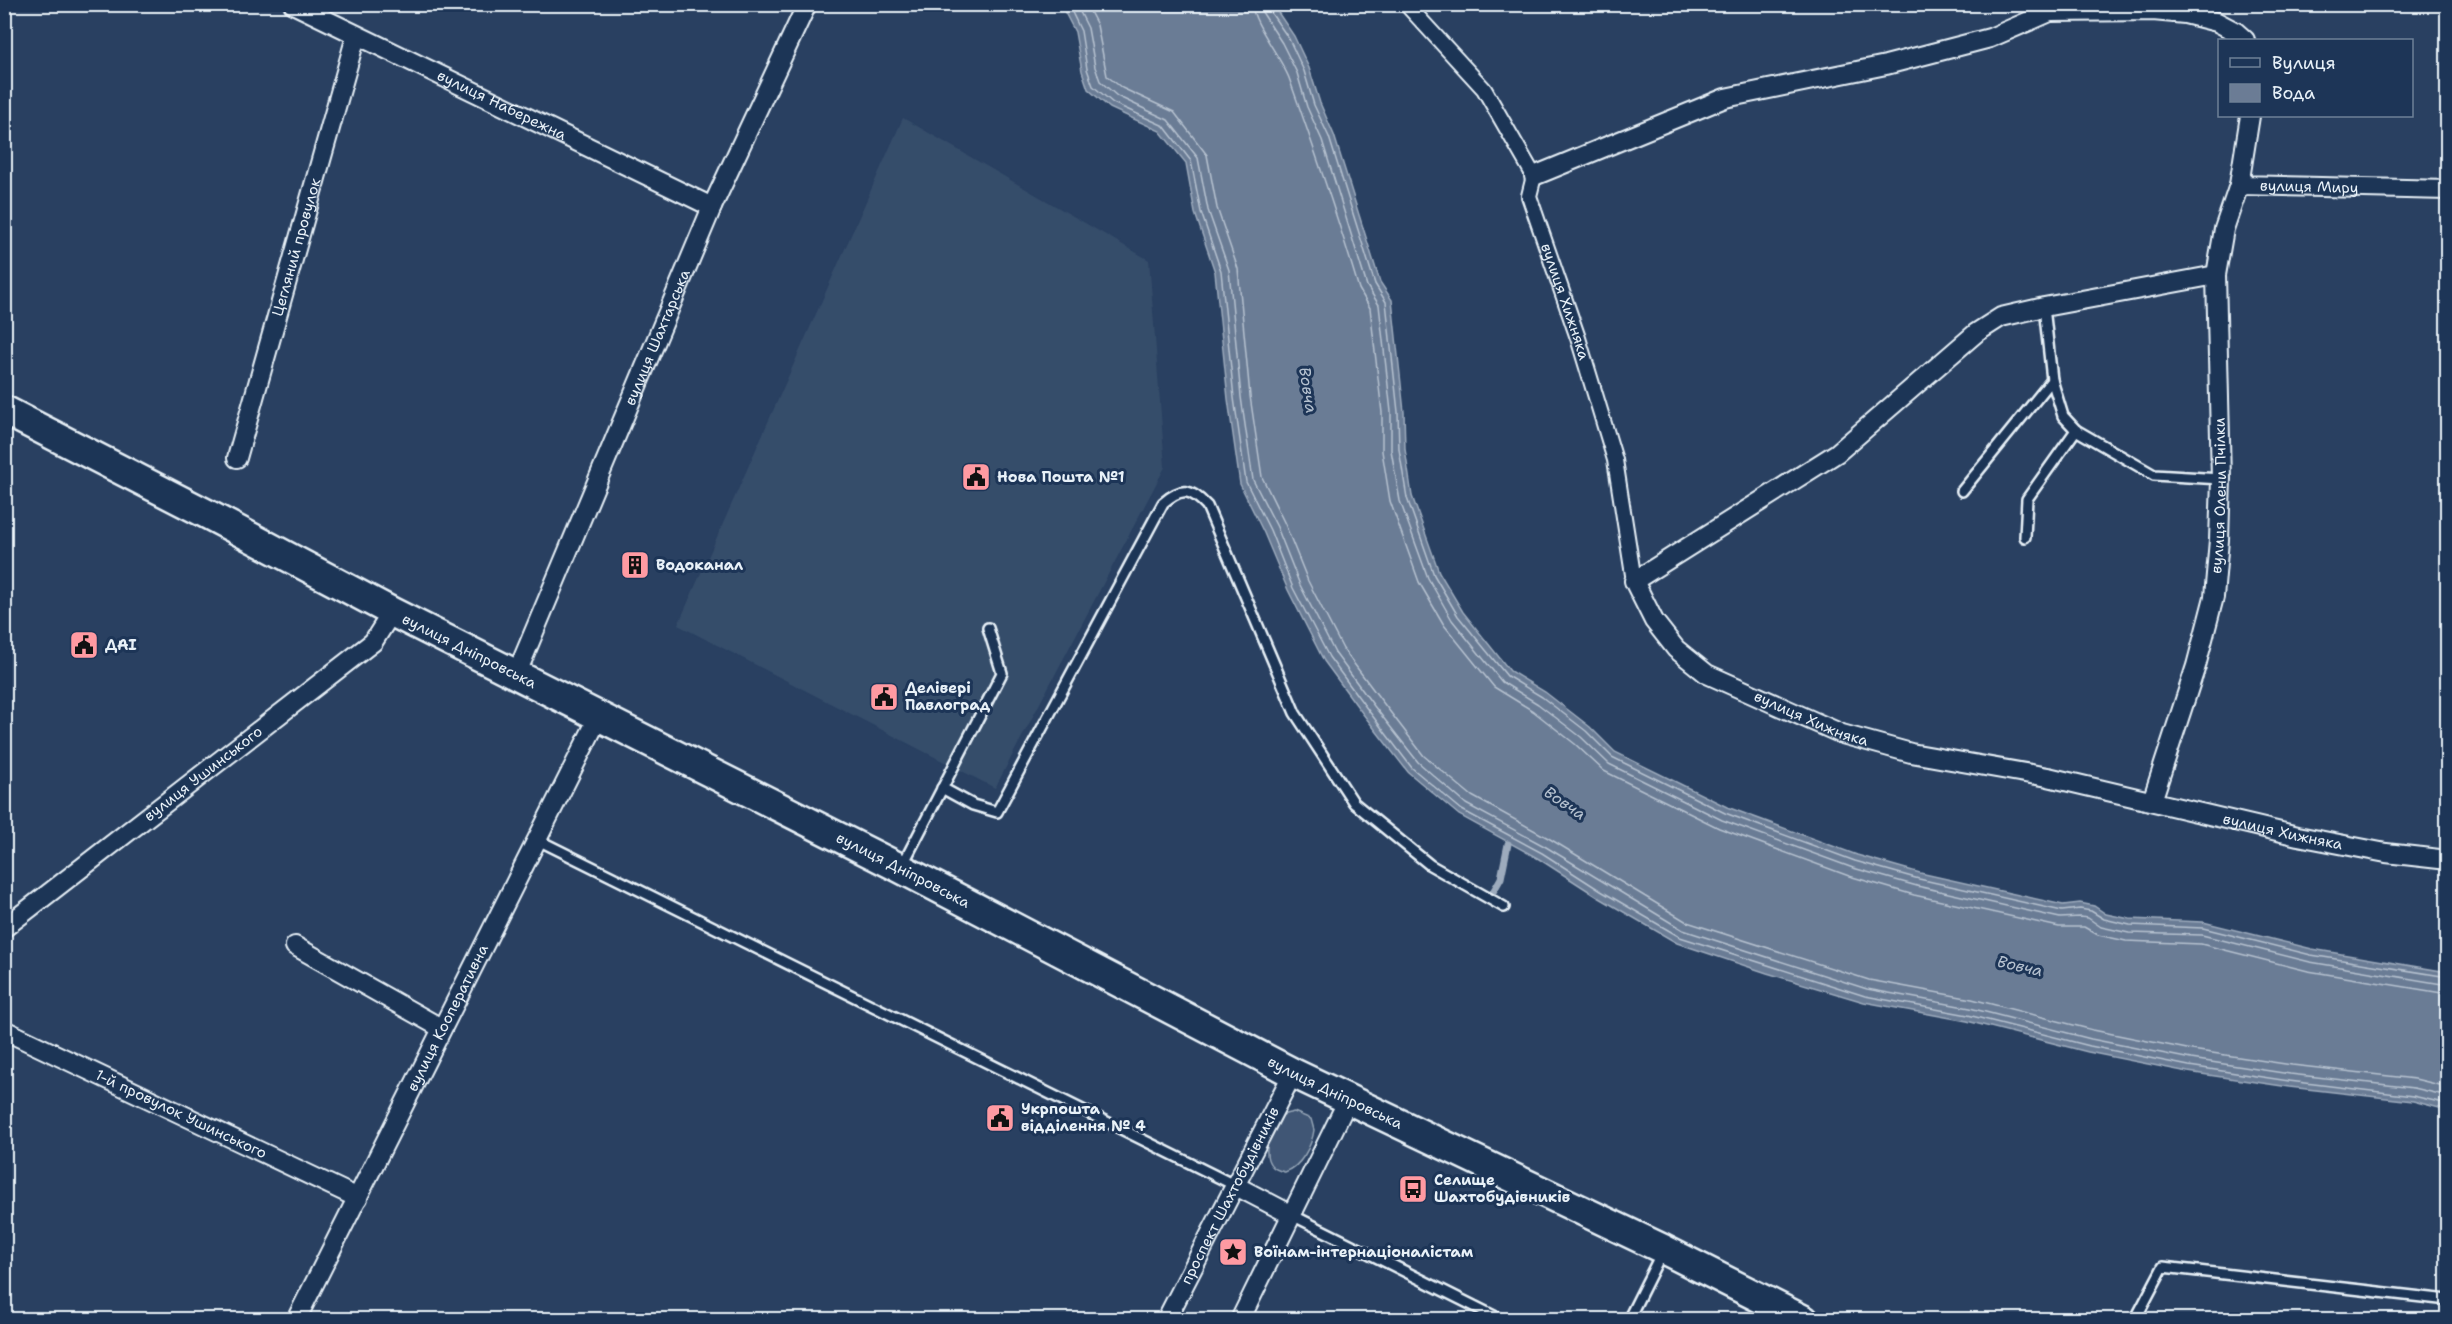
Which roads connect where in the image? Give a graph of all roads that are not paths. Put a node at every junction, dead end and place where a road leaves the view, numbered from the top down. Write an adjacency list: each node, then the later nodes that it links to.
1 (293, 4): 5 (street, вулиця Набережна)
2 (807, 4): 11 (street, вулиця Шахтарська)
3 (1406, 4): 8 (street)
4 (2051, 8): 6 (street); 8 (street)
5 (356, 36): 11 (street, вулиця Набережна); 17 (street, Цегляний провулок)
6 (2244, 39)
7 (2250, 117): 9 (street, вулиця Миру)
8 (1534, 176): 21 (street, вулиця Хижняка)
9 (2239, 185): 10 (street, вулиця Миру); 12 (street, вулиця Олени Пчілки)
10 (2448, 190)
11 (712, 207): 24 (street, вулиця Шахтарська)
12 (2216, 275): 13 (street); 18 (street, вулиця Олени Пчілки)
13 (2044, 307): 14 (lane); 21 (street)
14 (2052, 380): 16 (lane); 19 (lane)
15 (4, 410): 22 (highway, вулиця Дніпровська)
16 (2076, 430): 18 (lane); 20 (lane)
17 (237, 458)
18 (2221, 479): 27 (street, вулиця Олени Пчілки)
19 (1962, 491)
20 (2025, 537)
21 (1634, 581): 27 (street, вулиця Хижняка)
22 (392, 612): 24 (highway, вулиця Дніпровська); 32 (street, вулиця Ушинського)
23 (988, 628): 26 (lane)
24 (516, 675): 25 (highway, вулиця Дніпровська)
25 (599, 716): 28 (street, вулиця Кооперативна); 30 (highway, вулиця Дніпровська)
26 (942, 788): 30 (lane); 31 (lane)
27 (2152, 801): 29 (street, вулиця Хижняка)
28 (538, 840): 34 (street, вулиця Кооперативна); 38 (lane)
29 (2448, 860)
30 (900, 868): 36 (highway, вулиця Дніпровська)
31 (1504, 907)
32 (4, 928)
33 (296, 946): 34 (street)
34 (441, 1028): 39 (street, вулиця Кооперативна)
35 (4, 1030): 39 (street, 1-й провулок Ушинського)
36 (1293, 1073): 37 (highway, вулиця Дніпровська); 38 (street, проспект Шахтобудівників)
37 (1348, 1100): 40 (street); 41 (highway, вулиця Дніпровська)
38 (1234, 1185): 40 (street); 44 (street, проспект Шахтобудівників)
39 (358, 1198): 43 (street, вулиця Кооперативна)
40 (1292, 1215): 45 (street); 46 (lane)
41 (1663, 1249): 47 (lane); 48 (highway, вулиця Дніпровська)
42 (2448, 1300): 49 (lane)
43 (296, 1320)
44 (1166, 1320)
45 (1240, 1320)
46 (1502, 1320)
47 (1628, 1320)
48 (1804, 1320)
49 (2135, 1320)

